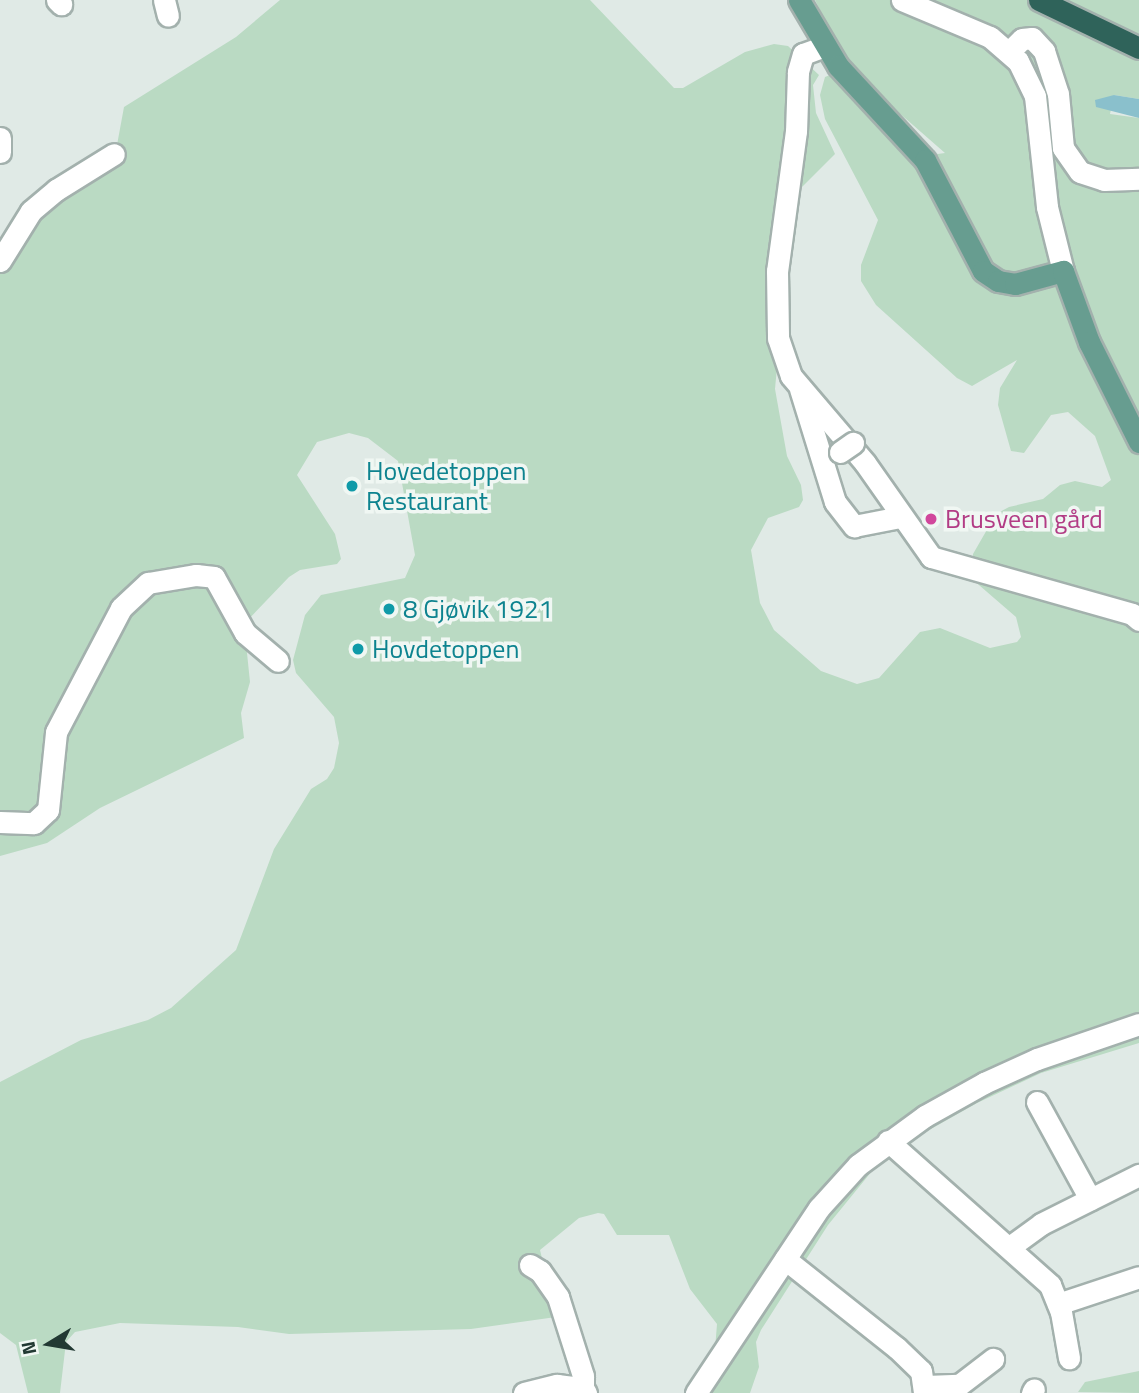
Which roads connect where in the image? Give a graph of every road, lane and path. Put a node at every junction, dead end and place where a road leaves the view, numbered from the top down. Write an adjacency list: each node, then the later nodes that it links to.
1 (799, 0): 4 (main road)
2 (902, 0): 6 (street)
3 (1039, 0): 5 (highway)
4 (825, 46): 12 (main road); 13 (street)
5 (1139, 48)
6 (1009, 52): 10 (street); 12 (street)
7 (0, 138): 8 (street)
8 (0, 152)
9 (114, 154): 11 (street)
10 (1139, 179)
11 (0, 261)
12 (1063, 271): 14 (main road)
13 (800, 389): 16 (street); 17 (street)
14 (1139, 442)
15 (847, 447): 16 (street)
16 (822, 465): 17 (street)
17 (900, 517): 18 (street)
18 (1139, 620)
19 (278, 661): 20 (street)
20 (0, 822)
21 (1139, 1024): 23 (street)
22 (1037, 1102): 25 (street)
23 (888, 1141): 26 (street); 27 (street)
24 (1139, 1175): 25 (street)
25 (1090, 1199): 26 (street)
26 (1011, 1246): 30 (street)
27 (785, 1259): 33 (street); 36 (street)
28 (530, 1265): 34 (street)
29 (1139, 1277): 30 (street)
30 (1058, 1304): 31 (street)
31 (1069, 1357)
32 (993, 1359): 33 (street)
33 (925, 1390)
34 (584, 1391): 35 (street)
35 (524, 1393)
36 (696, 1393)

